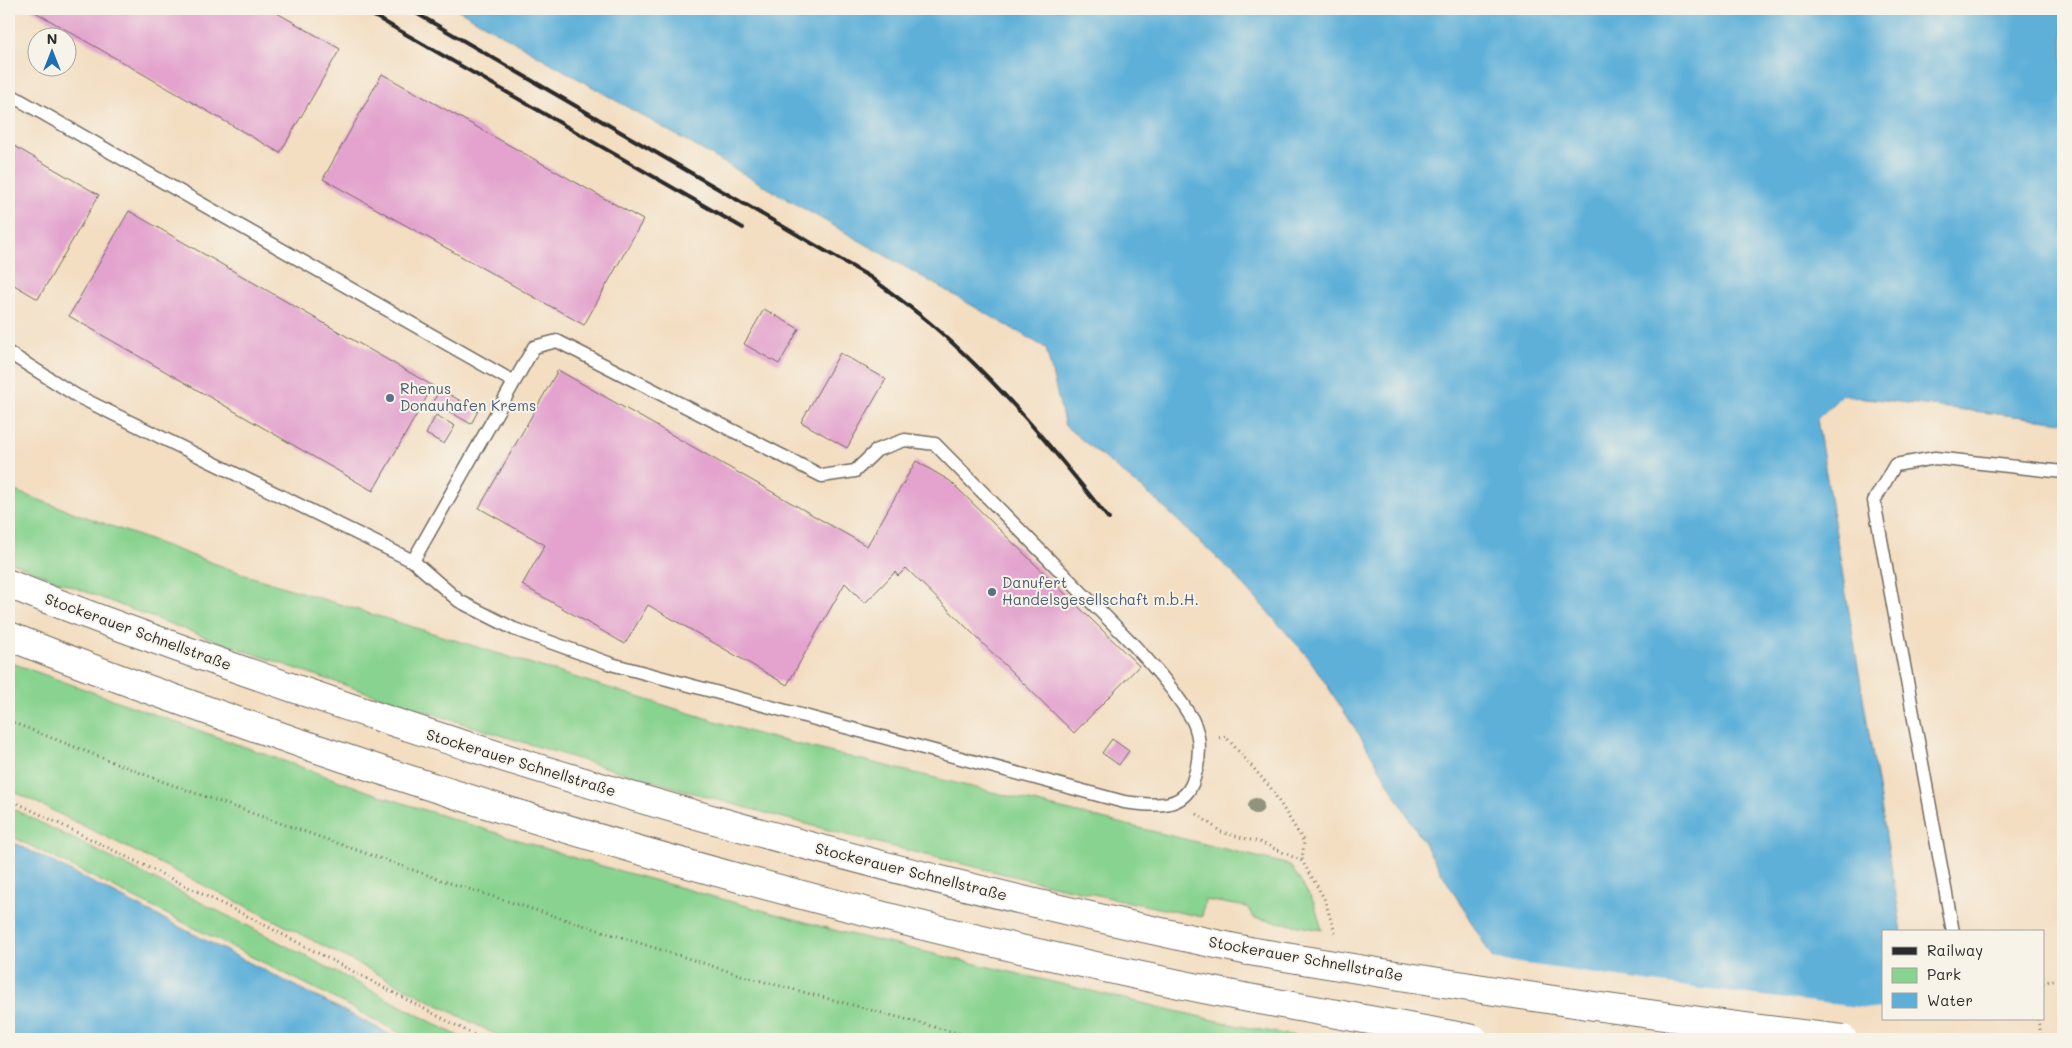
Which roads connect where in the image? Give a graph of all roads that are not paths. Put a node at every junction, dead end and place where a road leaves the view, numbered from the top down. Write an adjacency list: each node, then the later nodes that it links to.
1 (9, 94): 3 (lane)
2 (9, 353): 5 (lane)
3 (514, 382): 5 (lane); 5 (lane)
4 (2063, 472): 8 (lane)
5 (413, 561)
6 (9, 584): 10 (highway, Stockerauer Schnellstraße, bridge)
7 (9, 636): 9 (highway, bridge)
8 (1953, 930)
9 (1474, 1039)
10 (1843, 1039)

